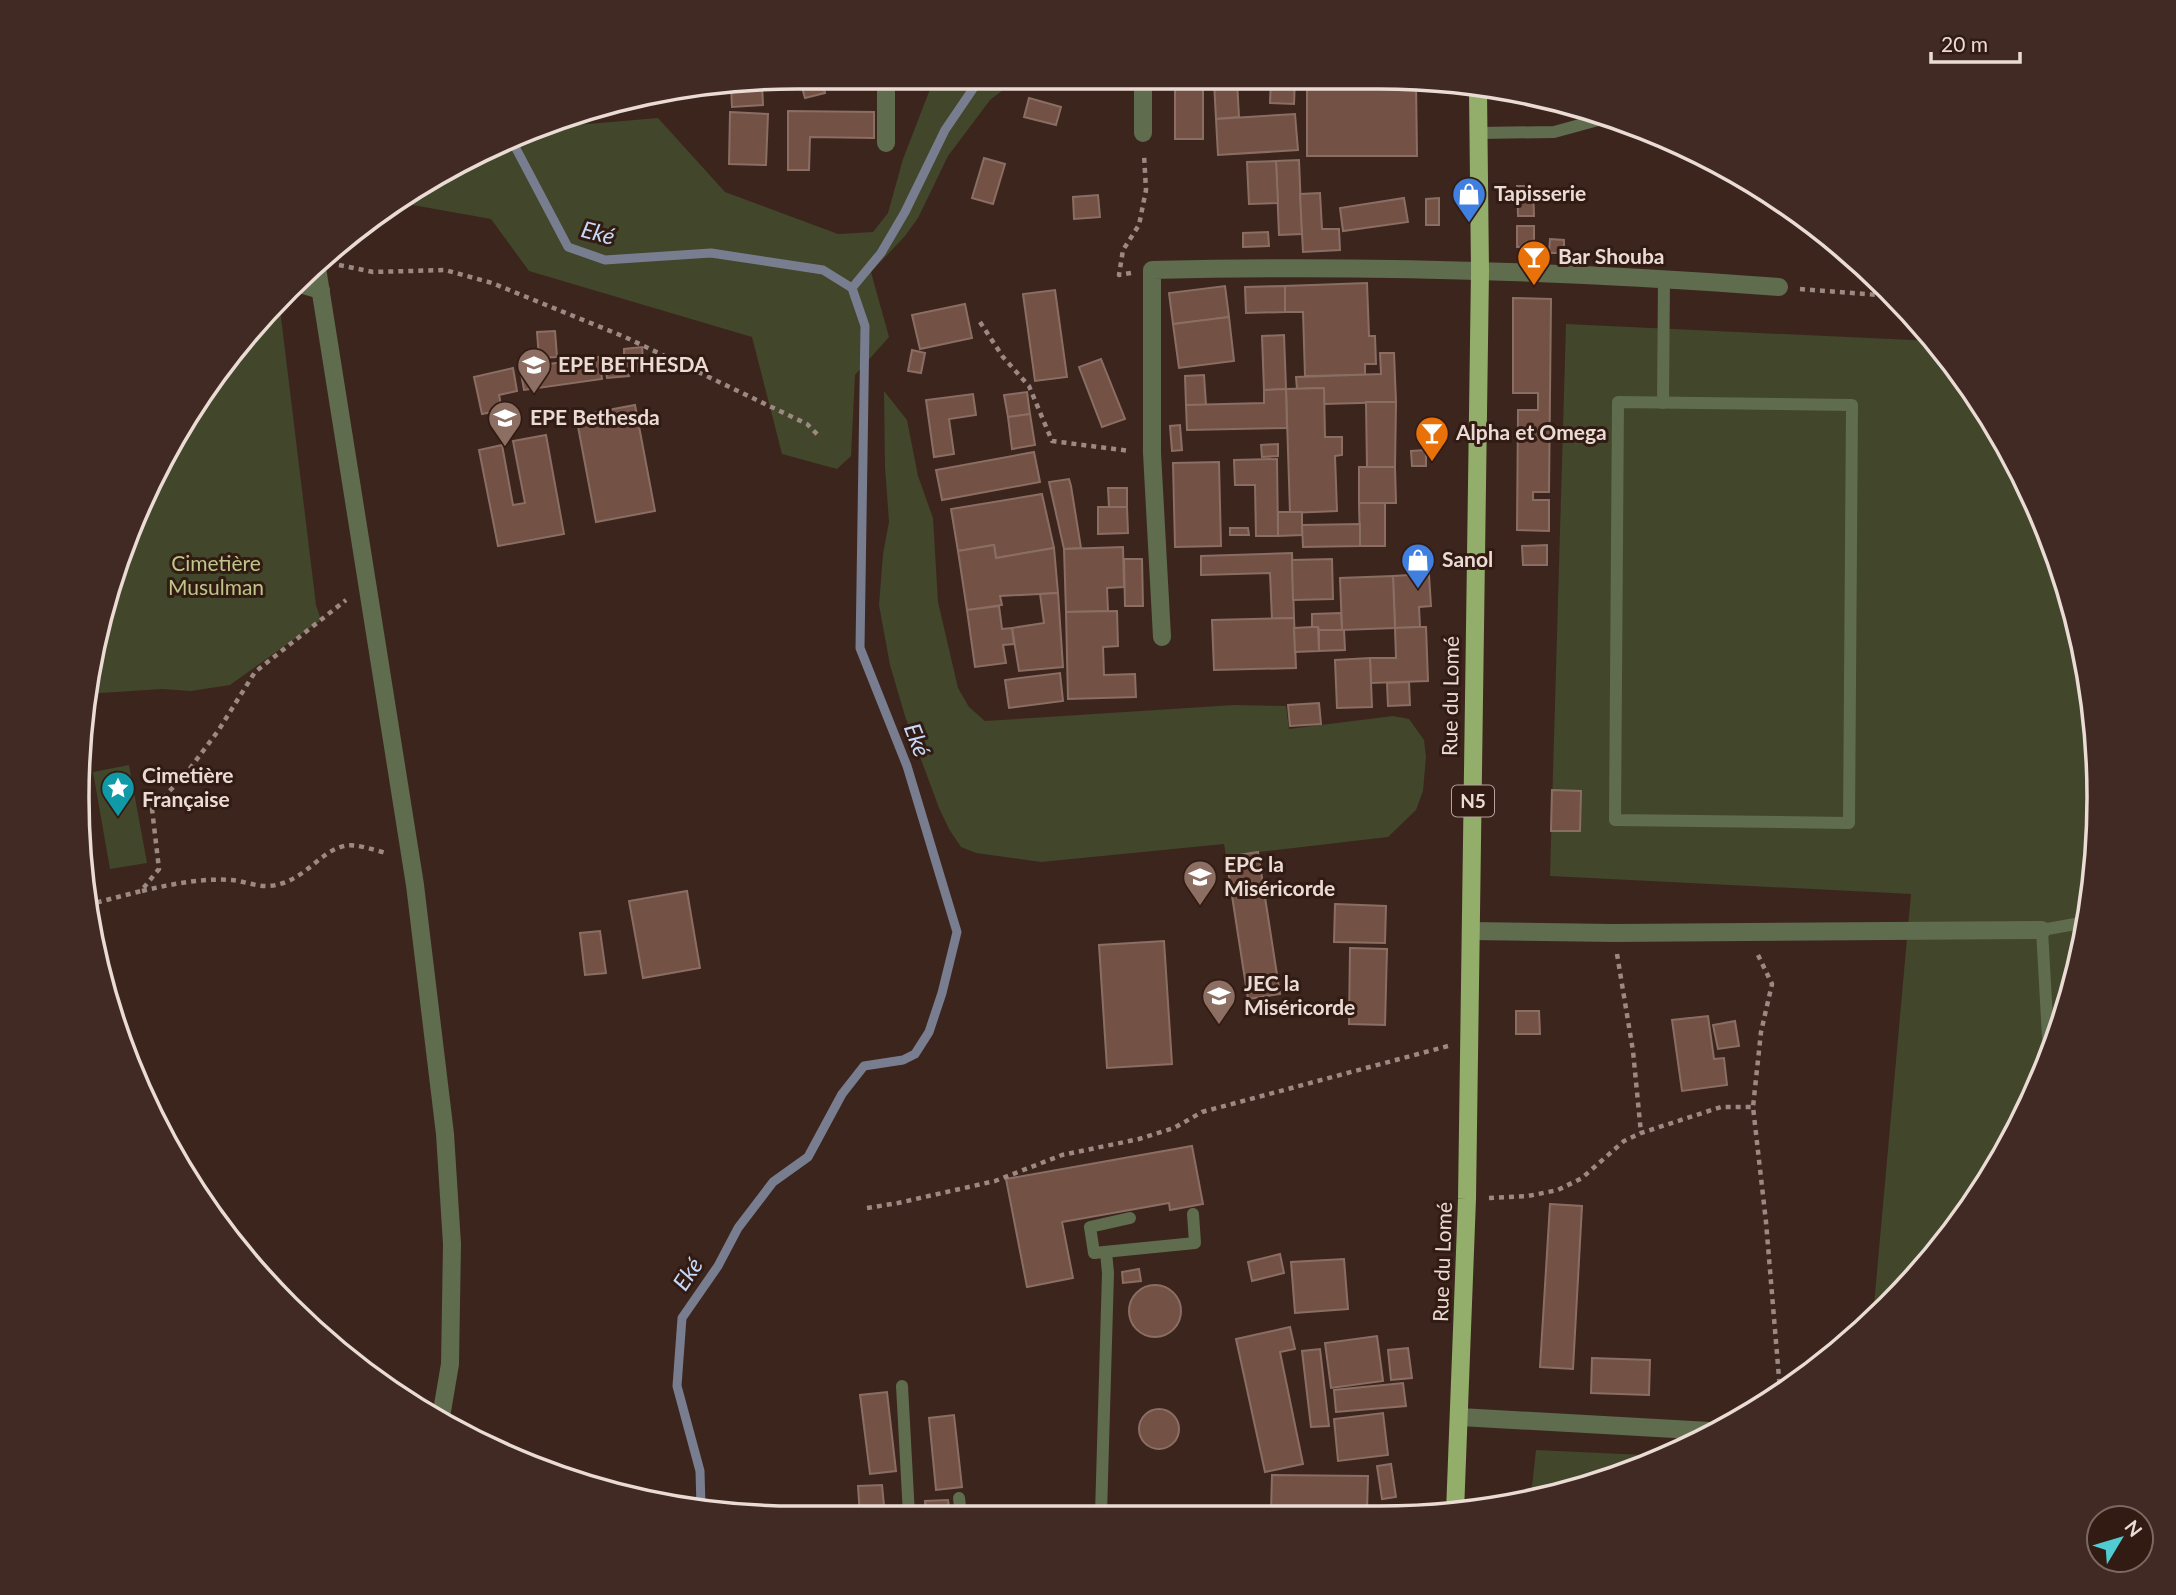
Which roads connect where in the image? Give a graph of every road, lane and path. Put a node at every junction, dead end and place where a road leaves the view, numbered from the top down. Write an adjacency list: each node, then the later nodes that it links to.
1 (886, 89): 7 (street)
2 (1143, 89): 5 (street)
3 (1478, 96): 6 (main road, Rue du Lomé / N5)
4 (1590, 122): 6 (lane)
5 (1143, 133): 9 (path)
6 (1479, 133): 10 (main road, Rue du Lomé / N5)
7 (886, 143)
8 (336, 265): 19 (path)
9 (1153, 270): 10 (street); 20 (street)
10 (1480, 271): 12 (street); 28 (main road, Rue du Lomé / N5)
11 (319, 277): 15 (street)
12 (1664, 278): 14 (street); 18 (lane)
13 (308, 286): 15 (street)
14 (1779, 287): 16 (path)
15 (321, 290): 21 (street)
16 (1877, 295)
17 (980, 323): 20 (path)
18 (1663, 402): 18 (lane)
19 (818, 435)
20 (1153, 453): 22 (street)
21 (368, 585): 23 (street); 24 (path)
22 (1162, 637)
23 (411, 859): 24 (path); 43 (street)
24 (141, 891): 25 (path)
25 (97, 902)
26 (2075, 924): 27 (lane)
27 (2042, 930): 29 (street); 31 (lane)
28 (1471, 931): 30 (street); 33 (main road, Rue du Lomé / N5)
29 (1748, 932): 30 (street); 34 (path)
30 (1614, 933): 35 (path)
31 (2048, 1020): 32 (lane)
32 (2048, 1027)
33 (1469, 1040): 36 (main road, Rue du Lomé / N5); 37 (path)
34 (1753, 1107): 35 (path); 41 (path)
35 (1641, 1133): 36 (path)
36 (1467, 1199): 44 (main road, Rue du Lomé / N5)
37 (867, 1208)
38 (1193, 1214): 40 (lane)
39 (1130, 1218): 40 (lane)
40 (1106, 1252): 50 (lane)
41 (1779, 1381)
42 (902, 1387): 48 (lane)
43 (442, 1410)
44 (1460, 1417): 45 (street); 47 (main road, Rue du Lomé / N5)
45 (1697, 1430)
46 (959, 1498): 49 (lane)
47 (1456, 1501)
48 (909, 1506)
49 (960, 1506)
50 (1101, 1506)

